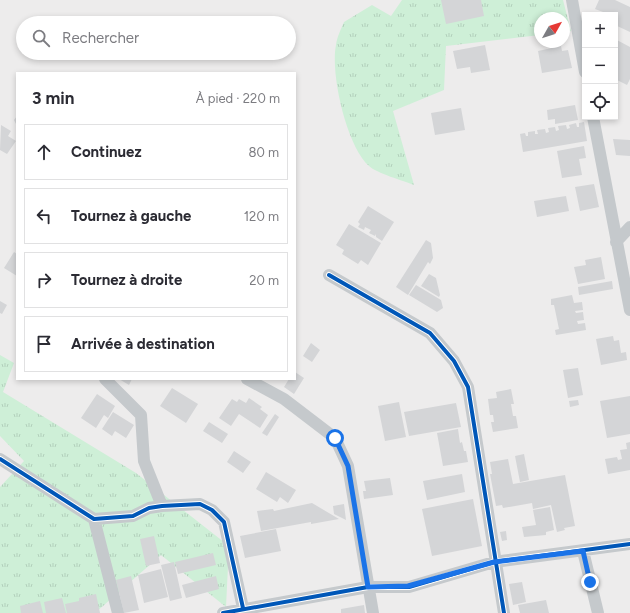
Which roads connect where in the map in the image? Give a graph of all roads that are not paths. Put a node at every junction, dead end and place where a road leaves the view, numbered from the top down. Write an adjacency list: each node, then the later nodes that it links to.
1 (572, 0): 2 (street)
2 (582, 55)
3 (594, 120): 5 (street)
4 (630, 227): 5 (street)
5 (616, 242): 7 (street)
6 (329, 275): 15 (street)
7 (630, 310)
8 (106, 380): 11 (street)
9 (249, 380): 16 (street)
10 (0, 459): 12 (street)
11 (162, 506): 12 (street); 17 (street)
12 (94, 519): 18 (street)
13 (630, 544): 14 (street)
14 (583, 551): 15 (street); 22 (street)
15 (494, 562): 16 (street); 21 (street)
16 (368, 587): 17 (street); 20 (street)
17 (243, 608): 19 (street)
18 (118, 613)
19 (223, 613)
20 (373, 613)
21 (504, 613)
22 (598, 613)

